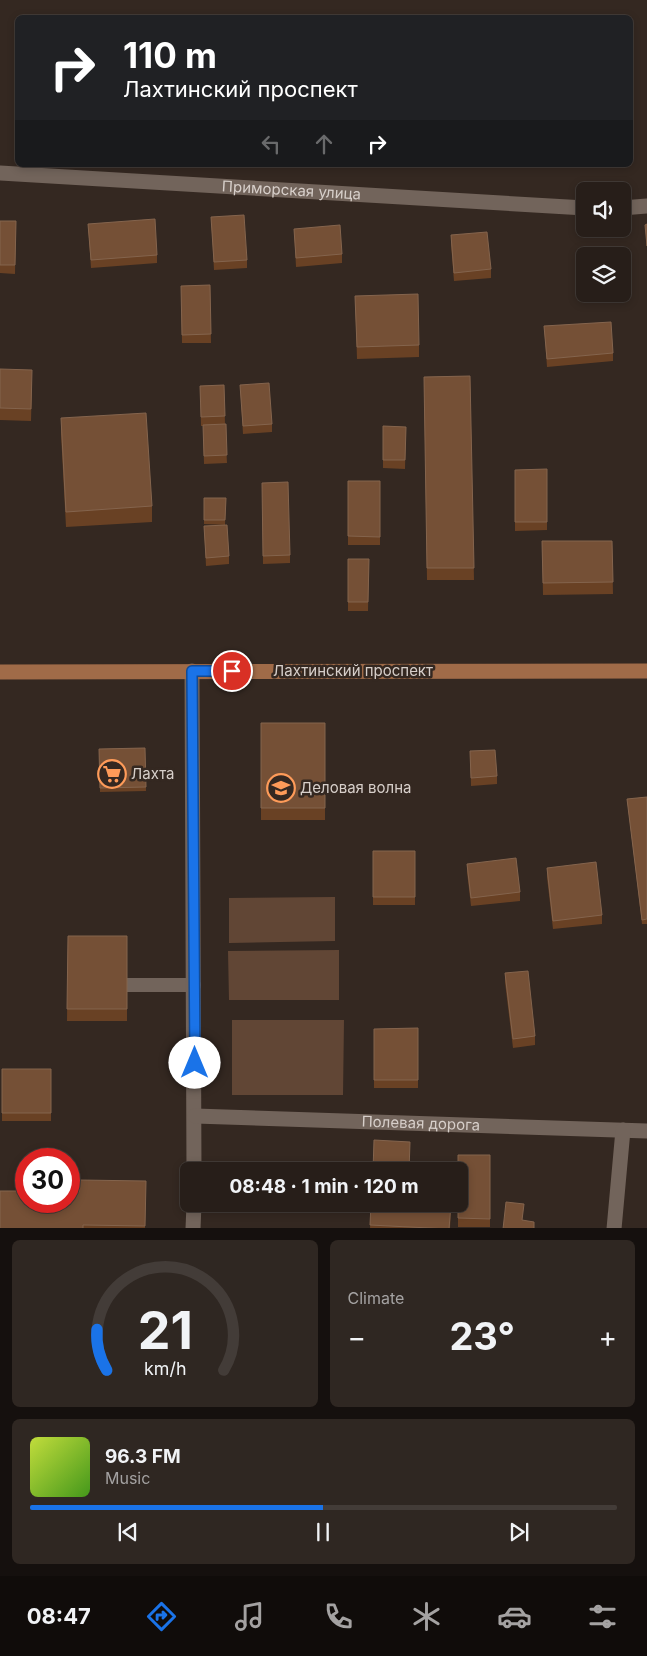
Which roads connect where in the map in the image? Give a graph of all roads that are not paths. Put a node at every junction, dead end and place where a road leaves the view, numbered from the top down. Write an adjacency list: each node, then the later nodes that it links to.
1 (0, 172): 3 (street, Приморская улица)
2 (647, 206): 4 (street)
3 (576, 207)
4 (631, 207)
5 (192, 671): 6 (main road, Лахтинский проспект); 7 (main road, Лахтинский проспект); 9 (street)
6 (647, 671)
7 (0, 672)
8 (127, 985): 9 (lane)
9 (194, 985): 10 (street)
10 (195, 1116): 11 (street, Полевая дорога); 13 (street)
11 (624, 1130): 12 (street, Полевая дорога); 16 (street)
12 (647, 1130)
13 (194, 1162)
14 (194, 1212): 15 (street)
15 (193, 1228)
16 (614, 1228)

